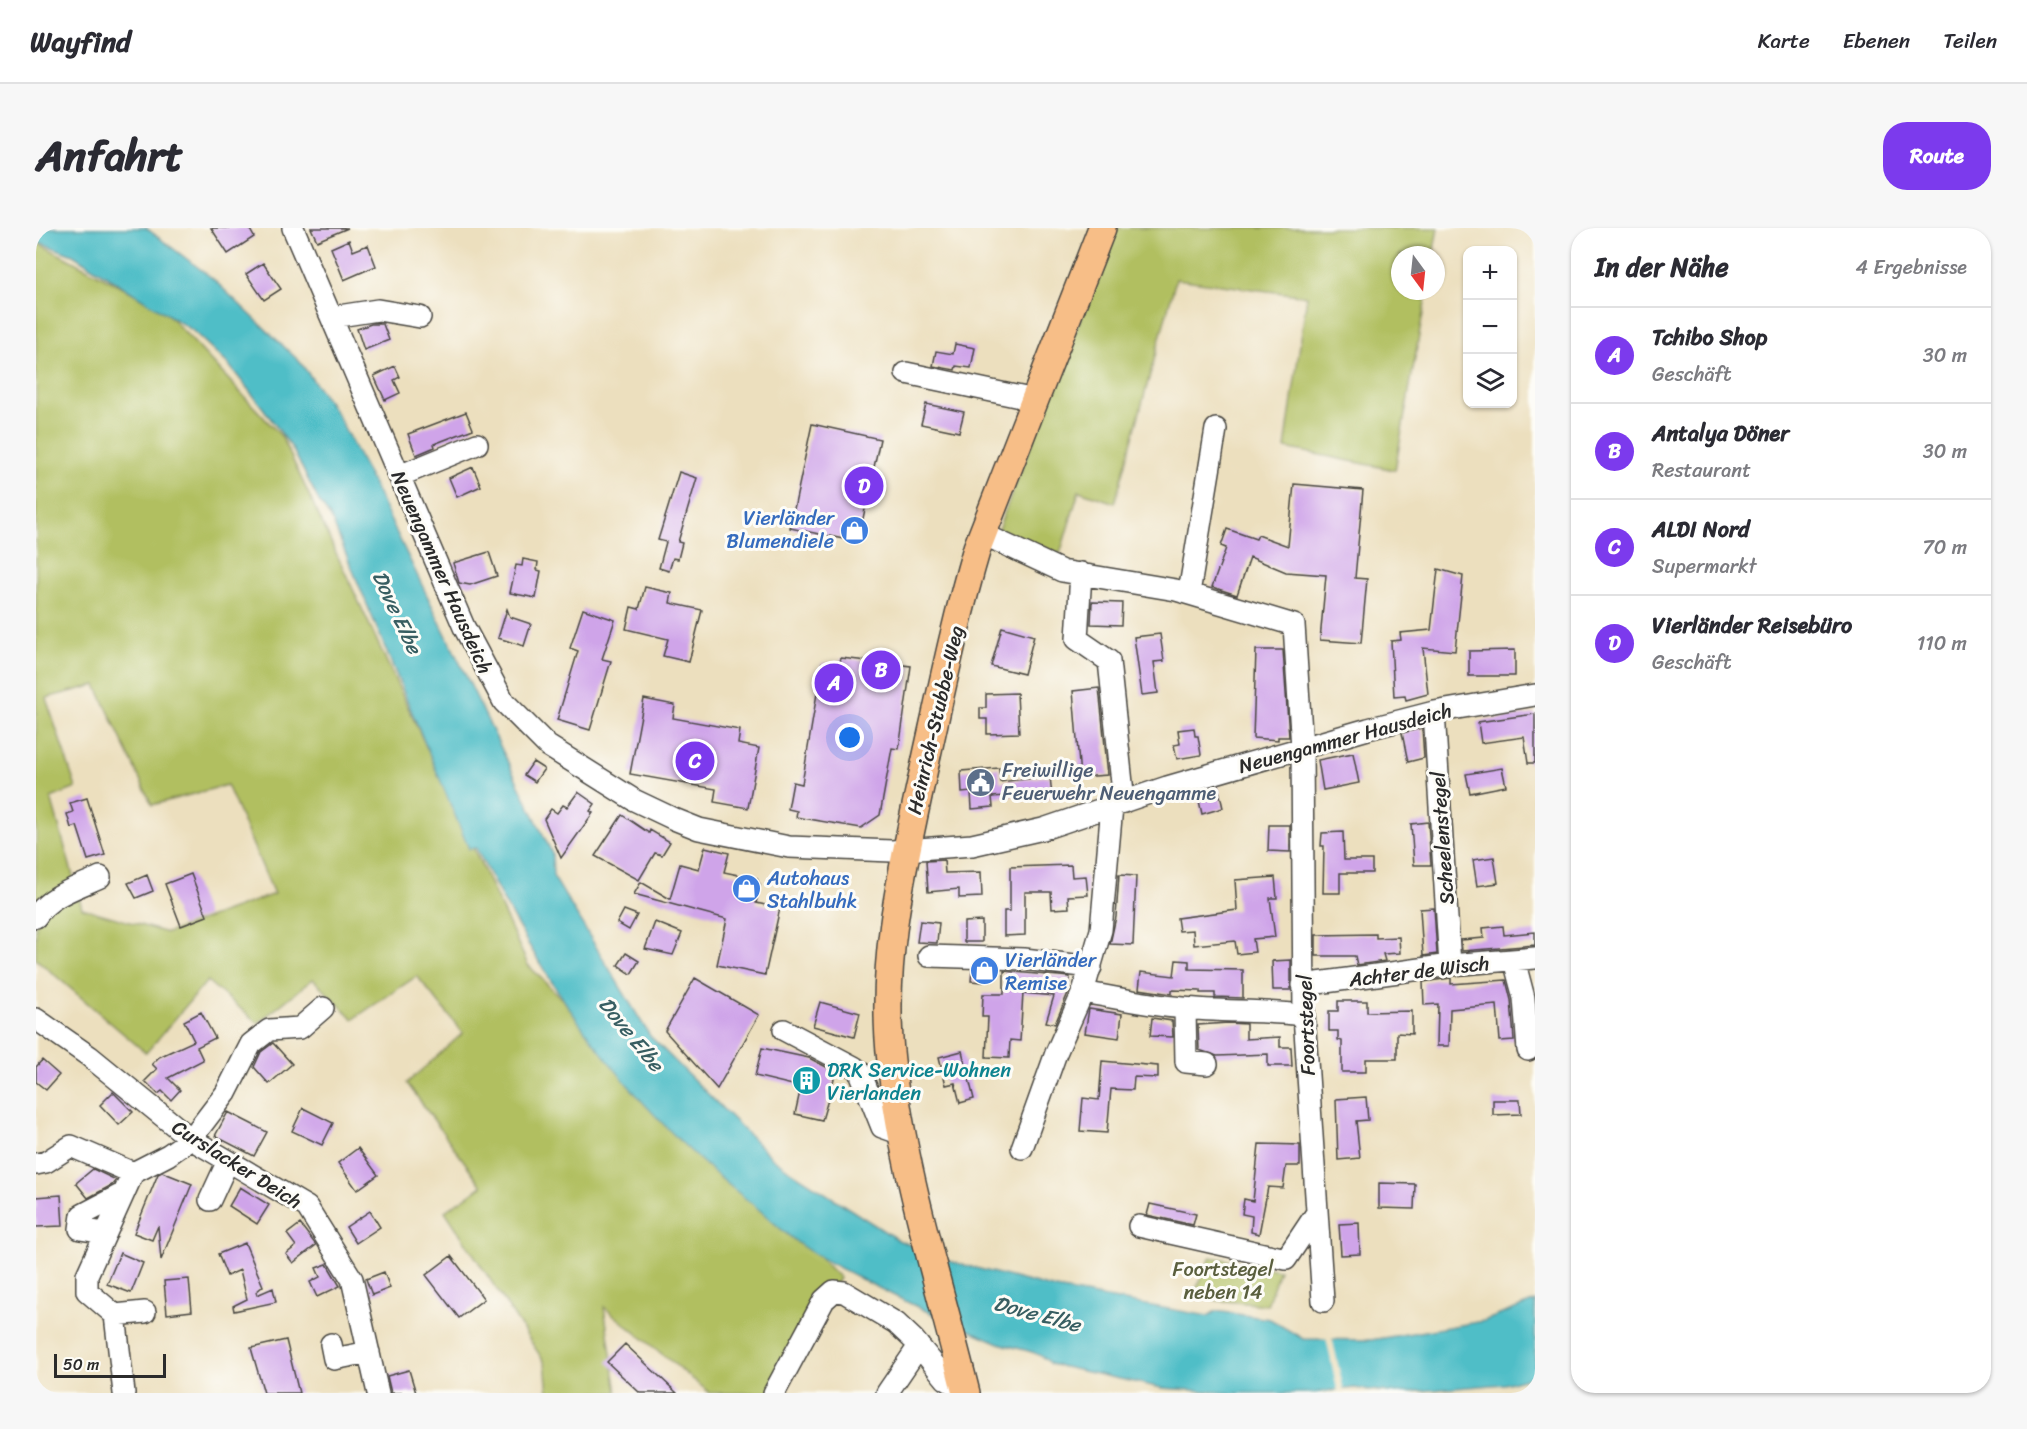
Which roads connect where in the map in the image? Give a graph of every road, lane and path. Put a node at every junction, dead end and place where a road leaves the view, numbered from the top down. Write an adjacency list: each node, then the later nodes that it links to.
1 (293, 228): 3 (street, Neuengammer Hausdeich)
2 (1102, 228): 6 (main road, Heinrich-Stubbe-Weg)
3 (332, 317): 4 (street); 9 (street, Neuengammer Hausdeich)
4 (420, 317)
5 (906, 373): 6 (street)
6 (1035, 400): 10 (main road, Heinrich-Stubbe-Weg)
7 (1216, 429): 12 (street)
8 (477, 444): 9 (street)
9 (399, 476): 17 (street, Neuengammer Hausdeich)
10 (983, 534): 11 (street); 17 (main road, Heinrich-Stubbe-Weg)
11 (1081, 573): 12 (street); 16 (street)
12 (1189, 593): 15 (street, Foortstegel)
13 (1535, 695): 14 (street, Neuengammer Hausdeich)
14 (1434, 712): 15 (street, Neuengammer Hausdeich); 22 (street, Scheelenstegel)
15 (1302, 748): 16 (street, Neuengammer Hausdeich); 24 (street, Foortstegel)
16 (1118, 804): 17 (street, Neuengammer Hausdeich); 23 (street)
17 (907, 850): 33 (main road, Heinrich-Stubbe-Weg)
18 (100, 877): 19 (street)
19 (36, 917)
20 (929, 956): 23 (street)
21 (1525, 959): 22 (street, Achter de Wisch); 31 (street)
22 (1450, 964): 24 (street, Achter de Wisch)
23 (1090, 967): 25 (street)
24 (1303, 985): 28 (street, Foortstegel)
25 (1083, 992): 27 (street); 35 (street)
26 (323, 1008): 34 (street)
27 (1185, 1009): 28 (street); 32 (street)
28 (1304, 1016): 41 (street, Foortstegel)
29 (36, 1019): 34 (street, Curslacker Deich)
30 (784, 1030): 33 (street)
31 (1528, 1050)
32 (1207, 1064)
33 (902, 1134): 54 (main road, Heinrich-Stubbe-Weg)
34 (191, 1139): 36 (street, Curslacker Deich); 38 (street)
35 (1022, 1148)
36 (228, 1161): 40 (street); 49 (street, Curslacker Deich)
37 (36, 1164): 38 (street)
38 (134, 1173): 39 (street)
39 (124, 1193): 43 (street); 43 (street)
40 (210, 1200)
41 (1316, 1214): 42 (street); 44 (street, Foortstegel)
42 (1139, 1226)
43 (105, 1233): 46 (street)
44 (1323, 1302)
45 (146, 1312): 46 (street)
46 (115, 1316): 50 (street)
47 (331, 1344): 49 (street)
48 (919, 1346): 52 (street); 53 (street); 54 (street)
49 (369, 1352): 51 (street, Curslacker Deich)
50 (124, 1393)
51 (378, 1393)
52 (774, 1393)
53 (887, 1393)
54 (966, 1393)

